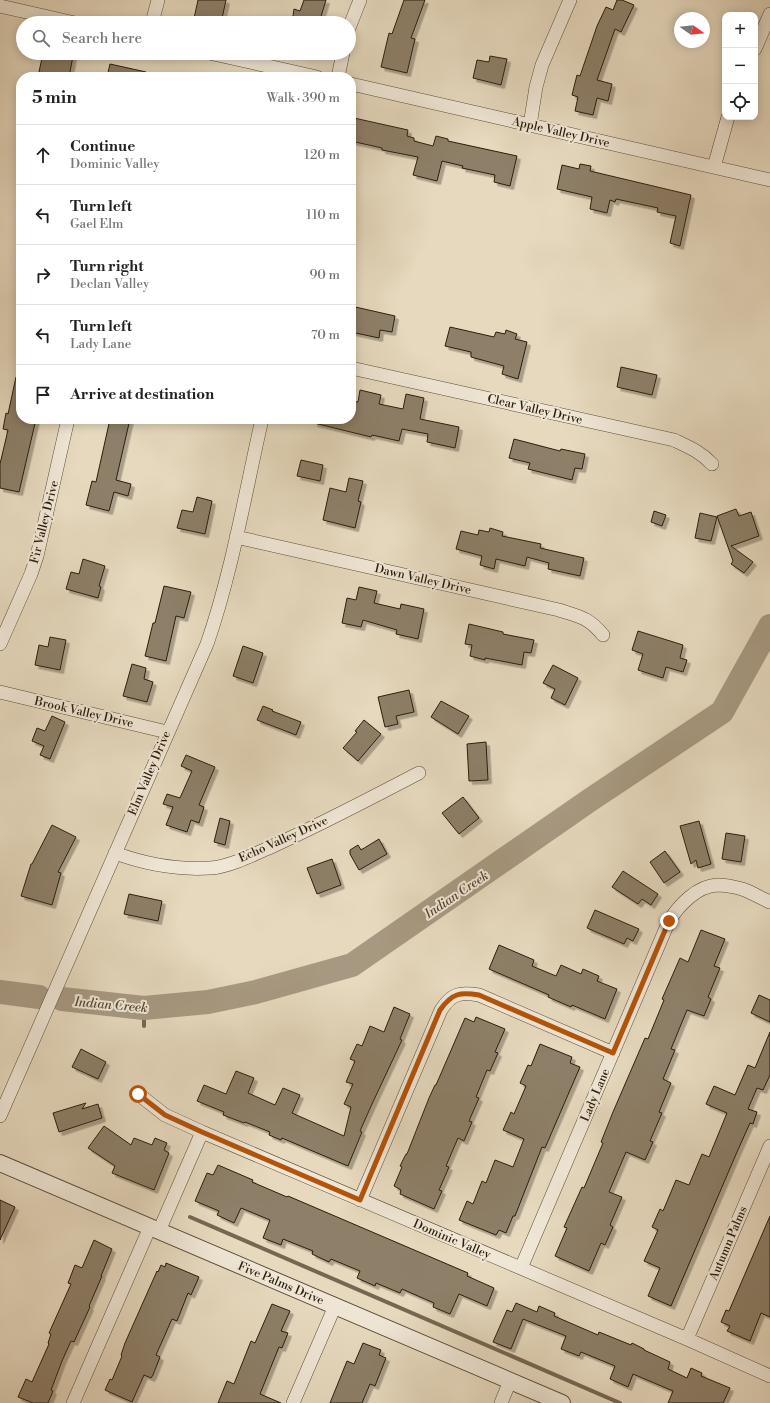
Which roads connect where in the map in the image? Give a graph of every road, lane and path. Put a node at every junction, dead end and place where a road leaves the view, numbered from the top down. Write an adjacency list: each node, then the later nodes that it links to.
1 (158, 0): 7 (street)
2 (360, 0): 8 (street)
3 (570, 0): 16 (street)
4 (0, 6): 6 (street)
5 (770, 14): 9 (street)
6 (44, 16)
7 (154, 16)
8 (354, 16)
9 (755, 48)
10 (240, 60): 12 (street)
11 (342, 60): 13 (street)
12 (295, 72)
13 (339, 72)
14 (356, 85): 16 (street, Apple Valley Drive)
15 (727, 120): 17 (street)
16 (530, 125): 17 (street, Apple Valley Drive)
17 (714, 167): 18 (street, Apple Valley Drive)
18 (770, 180)
19 (356, 369): 22 (street, Clear Valley Drive)
20 (67, 424): 25 (street, Fir Valley Drive)
21 (261, 424): 23 (street, Elm Valley Drive)
22 (712, 464)
23 (236, 537): 24 (street, Dawn Valley Drive); 27 (street, Elm Valley Drive)
24 (603, 635)
25 (0, 644)
26 (0, 692): 27 (street, Brook Valley Drive)
27 (168, 732): 29 (street, Elm Valley Drive)
28 (419, 773): 29 (street, Echo Valley Drive)
29 (115, 853): 33 (street, Elm Valley Drive)
30 (770, 902): 31 (street, Lady Lane)
31 (613, 1053): 37 (street); 39 (street, Lady Lane)
32 (138, 1094): 34 (street, Dominic Valley)
33 (0, 1116)
34 (202, 1132): 37 (street, Dominic Valley); 38 (street)
35 (770, 1146): 41 (street, Autumn Palms)
36 (0, 1163): 38 (street, Five Palms Drive)
37 (360, 1200): 39 (street, Dominic Valley)
38 (155, 1229): 40 (street, Five Palms Drive); 44 (street)
39 (521, 1268): 41 (street, Dominic Valley)
40 (335, 1306): 43 (street, Five Palms Drive); 45 (street)
41 (687, 1339): 42 (street, Dominic Valley)
42 (770, 1376)
43 (510, 1381): 46 (street); 47 (street, Five Palms Drive)
44 (73, 1403)
45 (293, 1403)
46 (501, 1403)
47 (562, 1403)

